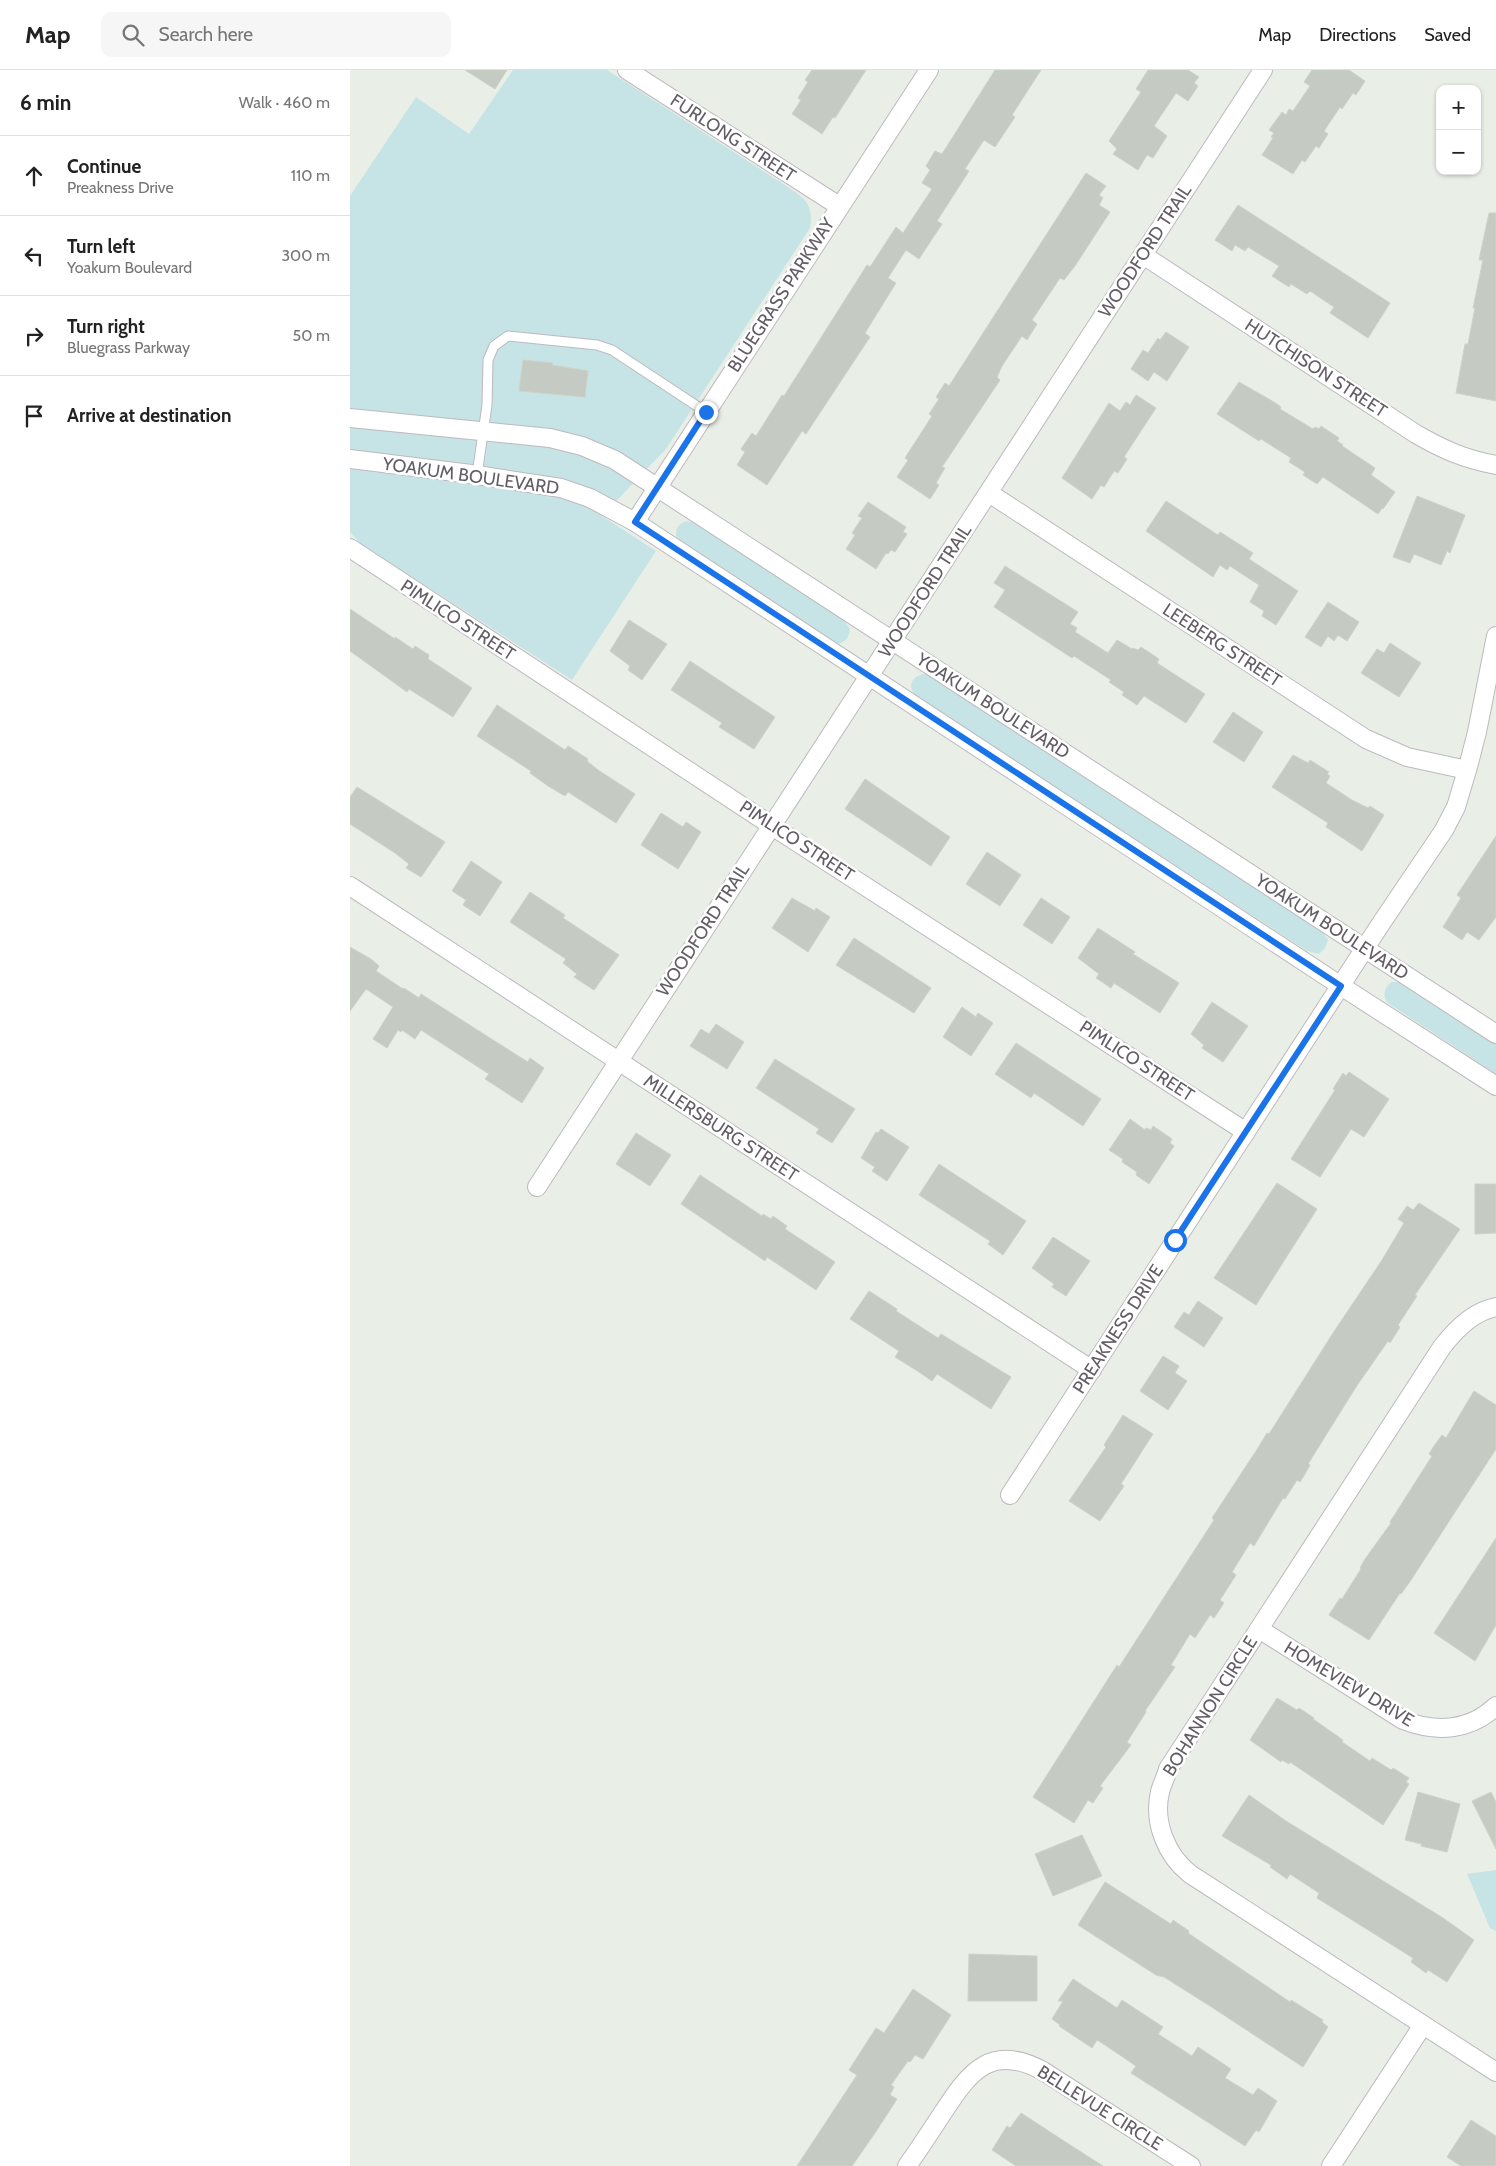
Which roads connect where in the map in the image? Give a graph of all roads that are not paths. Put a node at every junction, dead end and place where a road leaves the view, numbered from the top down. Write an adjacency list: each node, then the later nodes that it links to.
1 (627, 70): 4 (street, FURLONG STREET)
2 (929, 70): 4 (street, BLUEGRASS PARKWAY)
3 (1263, 70): 5 (street, WOODFORD TRAIL)
4 (840, 206): 6 (street, BLUEGRASS PARKWAY)
5 (1143, 255): 10 (street, HUTCHISON STREET); 13 (street, WOODFORD TRAIL)
6 (706, 412): 8 (lane); 12 (street, BLUEGRASS PARKWAY)
7 (350, 418): 8 (street, YOAKUM BOULEVARD)
8 (484, 431): 11 (lane); 12 (street, YOAKUM BOULEVARD)
9 (350, 459): 11 (street, YOAKUM BOULEVARD)
10 (1496, 465)
11 (477, 475): 14 (street, YOAKUM BOULEVARD)
12 (657, 488): 14 (street, BLUEGRASS PARKWAY); 17 (street, YOAKUM BOULEVARD)
13 (989, 493): 17 (street, WOODFORD TRAIL); 19 (street, LEEBERG STREET)
14 (635, 522): 18 (street, YOAKUM BOULEVARD)
15 (350, 548): 20 (street, PIMLICO STREET)
16 (1496, 636): 19 (street, PREAKNESS DRIVE)
17 (892, 641): 18 (street, WOODFORD TRAIL); 22 (street, YOAKUM BOULEVARD)
18 (870, 676): 20 (street, WOODFORD TRAIL); 23 (street, YOAKUM BOULEVARD)
19 (1467, 770): 22 (street, PREAKNESS DRIVE)
20 (771, 825): 25 (street, WOODFORD TRAIL); 27 (street, PIMLICO STREET)
21 (350, 886): 25 (street, MILLERSBURG STREET)
22 (1365, 948): 23 (street, PREAKNESS DRIVE); 24 (street, YOAKUM BOULEVARD)
23 (1341, 986): 26 (street, YOAKUM BOULEVARD); 27 (street, PREAKNESS DRIVE)
24 (1496, 1034)
25 (618, 1061): 28 (street, WOODFORD TRAIL); 30 (street, MILLERSBURG STREET)
26 (1496, 1086)
27 (1246, 1132): 30 (street, PREAKNESS DRIVE)
28 (537, 1187)
29 (1496, 1307): 32 (street, BOHANNON CIRCLE)
30 (1092, 1370): 31 (street, PREAKNESS DRIVE)
31 (1010, 1496)
32 (1259, 1629): 33 (street, HOMEVIEW DRIVE); 34 (street, BOHANNON CIRCLE)
33 (1496, 1706)
34 (1423, 2026): 35 (street, BOHANNON CIRCLE); 38 (street)
35 (1496, 2072)
36 (908, 2166): 37 (street, BELLEVUE CIRCLE)
37 (1191, 2166)
38 (1331, 2166)

